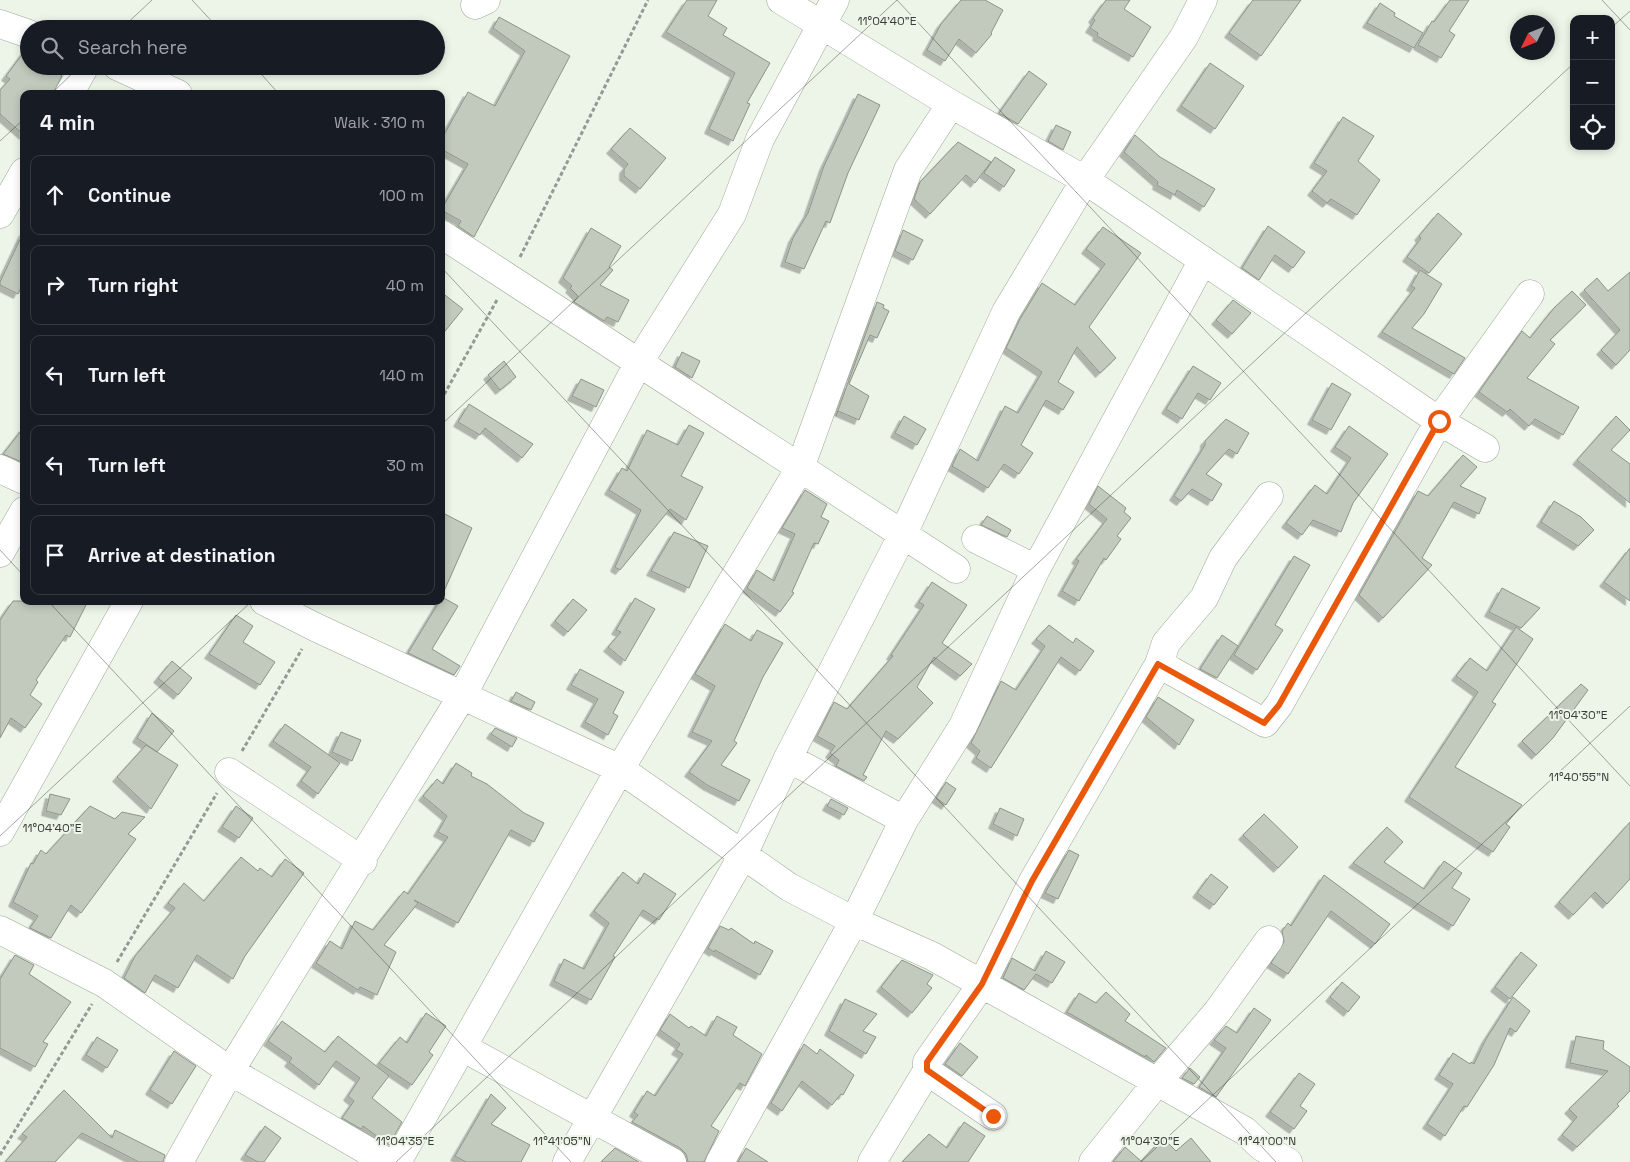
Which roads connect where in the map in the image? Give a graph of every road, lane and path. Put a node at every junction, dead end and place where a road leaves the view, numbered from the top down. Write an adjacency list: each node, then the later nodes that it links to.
1 (648, 0): 18 (path)
2 (781, 0): 6 (street)
3 (835, 0): 6 (street)
4 (1203, 0): 14 (street)
5 (0, 24): 7 (street)
6 (820, 24): 12 (street); 20 (street)
7 (20, 31)
8 (79, 75): 10 (street)
9 (137, 75): 11 (street)
10 (71, 90)
11 (169, 90)
12 (951, 104): 14 (street); 24 (street)
13 (20, 179): 15 (street)
14 (1085, 180): 17 (street); 29 (street)
15 (0, 214)
16 (445, 237): 18 (street)
17 (1203, 260): 22 (street); 33 (street)
18 (509, 278): 20 (street); 21 (path)
19 (1530, 294): 22 (street)
20 (639, 362): 24 (street); 38 (street)
21 (445, 393)
22 (1439, 421): 23 (street); 37 (street)
23 (1485, 448)
24 (800, 468): 29 (street); 40 (street)
25 (0, 469): 26 (street)
26 (20, 478)
27 (1269, 496): 37 (street)
28 (20, 518): 31 (street)
29 (904, 534): 32 (street); 39 (street)
30 (976, 539): 33 (street)
31 (0, 553)
32 (956, 568)
33 (1036, 569): 42 (street)
34 (127, 605): 43 (street)
35 (272, 605): 36 (street)
36 (315, 627): 38 (street); 41 (path)
37 (1158, 664): 50 (street)
38 (462, 696): 40 (street); 45 (street)
39 (788, 758): 42 (street); 44 (street)
40 (620, 769): 44 (street); 51 (street)
41 (230, 772): 45 (street); 49 (path)
42 (904, 820): 46 (street)
43 (0, 832)
44 (743, 855): 46 (street); 56 (street)
45 (362, 861): 53 (street)
46 (854, 921): 50 (street); 64 (street)
47 (0, 930): 49 (street)
48 (1269, 940): 54 (street)
49 (104, 983): 53 (street); 58 (path)
50 (982, 984): 52 (street); 54 (street)
51 (462, 1047): 56 (street); 61 (street)
52 (927, 1070): 55 (street); 65 (street)
53 (230, 1071): 59 (street); 60 (street)
54 (1158, 1081): 57 (street); 66 (street)
55 (993, 1116)
56 (591, 1119): 62 (street); 63 (street)
57 (1257, 1154): 67 (street)
58 (0, 1155)
59 (179, 1162)
60 (387, 1162)
61 (396, 1162)
62 (567, 1162)
63 (672, 1162)
64 (720, 1162)
65 (872, 1162)
66 (1093, 1162)
67 (1288, 1162)

